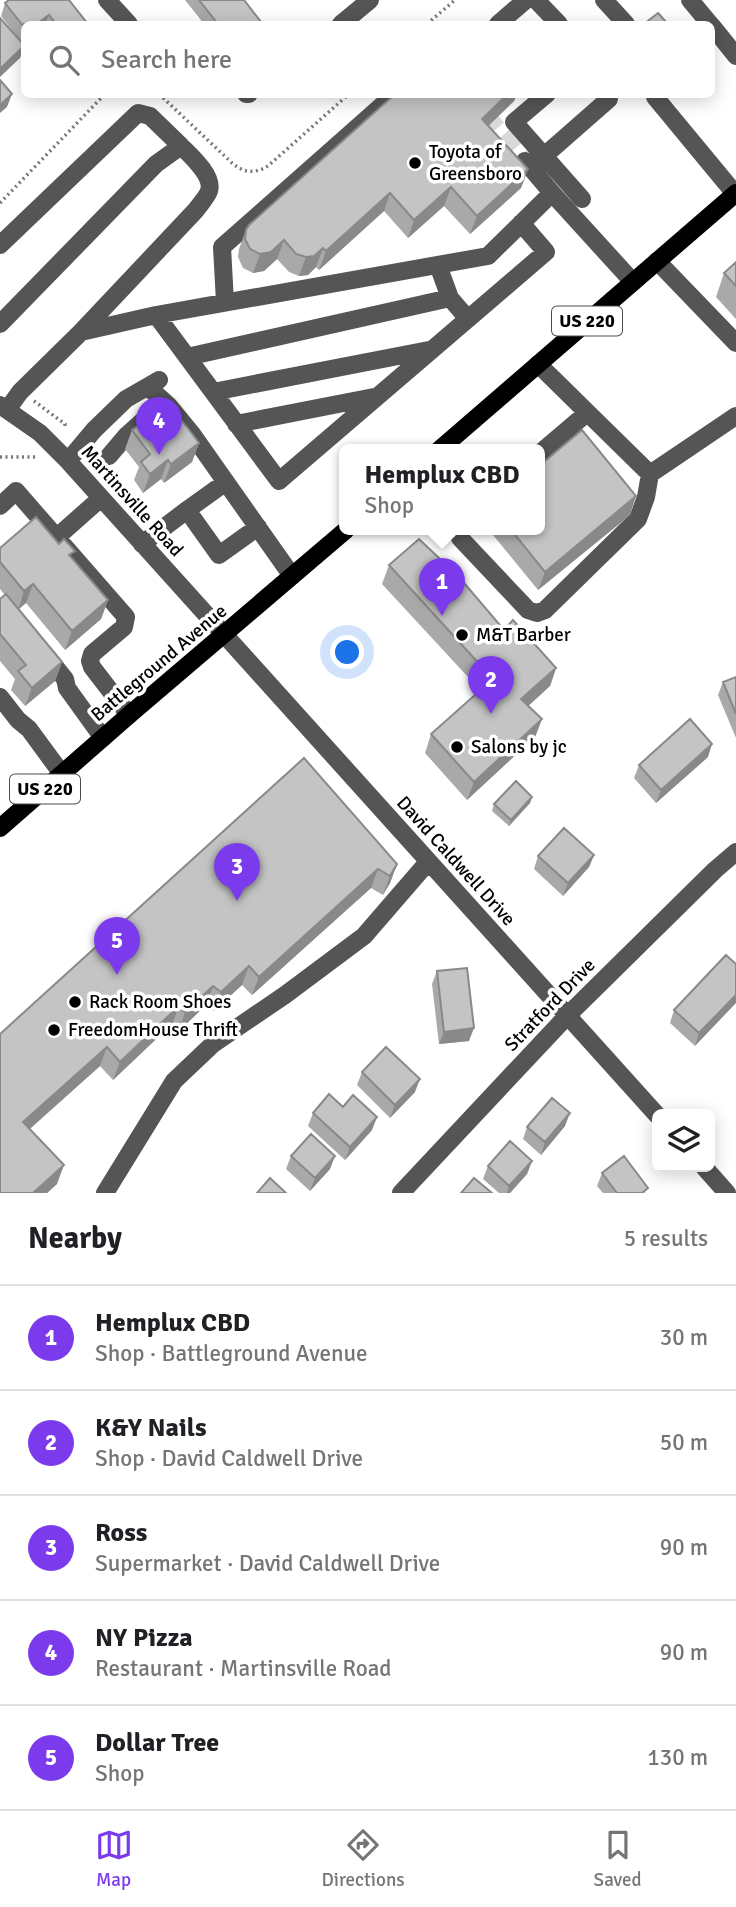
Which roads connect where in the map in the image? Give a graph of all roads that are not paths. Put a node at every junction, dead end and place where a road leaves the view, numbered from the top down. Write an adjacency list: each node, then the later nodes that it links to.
1 (107, 0): 7 (street)
2 (370, 0): 8 (street)
3 (526, 0): 9 (street)
4 (536, 0): 10 (street)
5 (604, 0): 11 (street)
6 (690, 0): 12 (street)
7 (126, 21)
8 (345, 21)
9 (502, 21)
10 (556, 21)
11 (623, 21)
12 (704, 21)
13 (715, 36): 14 (street)
14 (736, 56)
15 (390, 98): 31 (street)
16 (542, 98): 20 (street)
17 (656, 98): 23 (street)
18 (609, 99): 20 (street)
19 (181, 146): 26 (street); 34 (street); 35 (street)
20 (544, 156): 24 (street)
21 (525, 161): 22 (street)
22 (552, 193): 25 (street); 29 (street)
23 (736, 194): 27 (main road, US 220)
24 (582, 199)
25 (521, 223): 28 (street); 33 (street)
26 (0, 245)
27 (657, 261): 29 (main road, US 220); 36 (street)
28 (438, 265): 30 (street); 31 (street)
29 (633, 282): 39 (main road, US 220)
30 (450, 298): 33 (street); 38 (street)
31 (225, 302): 32 (street)
32 (156, 315): 35 (street); 38 (street)
33 (468, 318): 37 (street)
34 (0, 324)
35 (81, 332): 43 (street)
36 (736, 343)
37 (432, 349): 40 (street); 41 (street)
38 (187, 357): 40 (street)
39 (538, 364): 44 (street); 47 (main road, US 220)
40 (213, 392): 46 (street)
41 (377, 397): 46 (street); 46 (street)
42 (164, 402): 49 (street); 50 (street); 52 (street)
43 (4, 407): 50 (street, Martinsville Road)
44 (587, 413): 48 (street); 51 (street)
45 (736, 416): 51 (street)
46 (236, 424)
47 (446, 444)
48 (545, 449)
49 (109, 456)
50 (68, 461): 53 (street, Martinsville Road)
51 (650, 474): 58 (street)
52 (226, 482): 55 (street); 56 (street)
53 (101, 498): 59 (street); 60 (street, Martinsville Road)
54 (0, 506): 59 (street)
55 (187, 510): 56 (street); 60 (street)
56 (258, 527): 61 (street)
57 (340, 535): 61 (main road, Battleground Avenue / US 220)
58 (459, 535)
59 (57, 537): 65 (street)
60 (142, 544): 62 (street, Martinsville Road)
61 (292, 576): 62 (main road, Battleground Avenue / US 220)
62 (225, 635): 65 (main road, Battleground Avenue / US 220); 70 (street, David Caldwell Drive)
63 (33, 640): 66 (street)
64 (0, 697): 67 (street)
65 (129, 715): 66 (main road, Battleground Avenue / US 220)
66 (103, 738): 67 (main road, Battleground Avenue / US 220)
67 (62, 774): 68 (main road, Battleground Avenue / US 220)
68 (0, 828)
69 (736, 852): 71 (street, Stratford Drive)
70 (428, 862): 71 (street, David Caldwell Drive); 74 (street)
71 (567, 1016): 72 (street, David Caldwell Drive); 75 (street, Stratford Drive)
72 (652, 1110)
73 (708, 1172): 76 (street)
74 (105, 1193)
75 (401, 1193)
76 (727, 1193)

